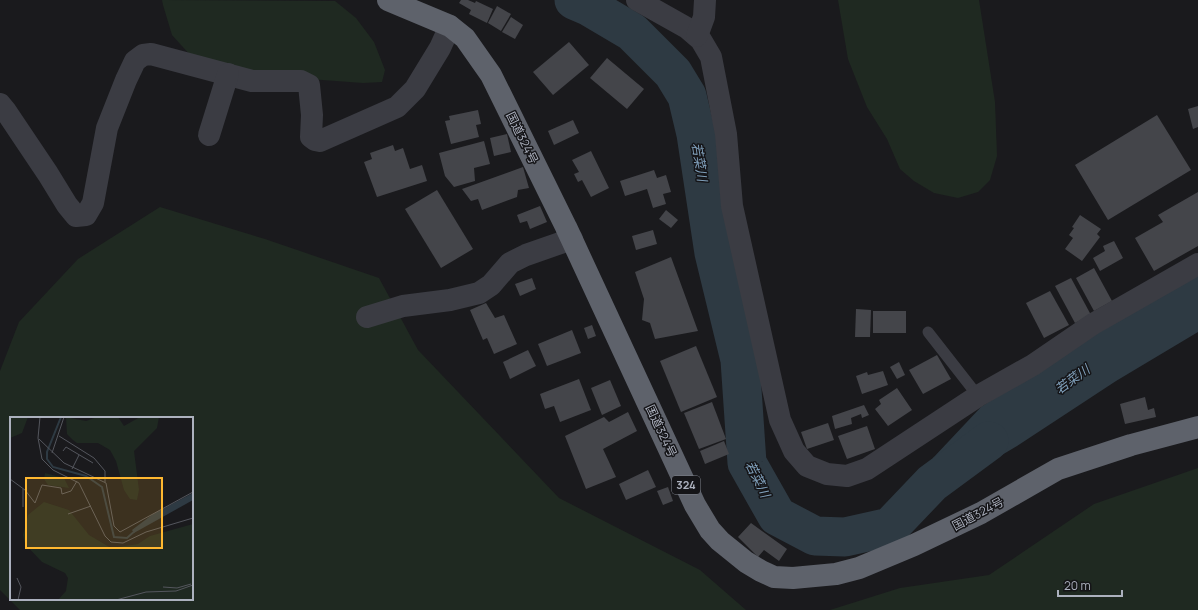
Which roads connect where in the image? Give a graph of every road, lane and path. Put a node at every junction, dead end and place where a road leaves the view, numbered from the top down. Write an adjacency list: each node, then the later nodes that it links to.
1 (388, 0): 4 (highway, 国道324号 / 324)
2 (637, 0): 5 (street)
3 (705, 0): 5 (street)
4 (450, 26): 6 (street); 9 (highway, 国道324号 / 324)
5 (697, 36): 13 (street)
6 (228, 74): 7 (street); 8 (street)
7 (0, 104)
8 (208, 135)
9 (572, 239): 11 (street); 14 (highway, 国道324号 / 324)
10 (1198, 264): 13 (street)
11 (367, 317)
12 (928, 332): 13 (lane)
13 (978, 396)
14 (1198, 428)

